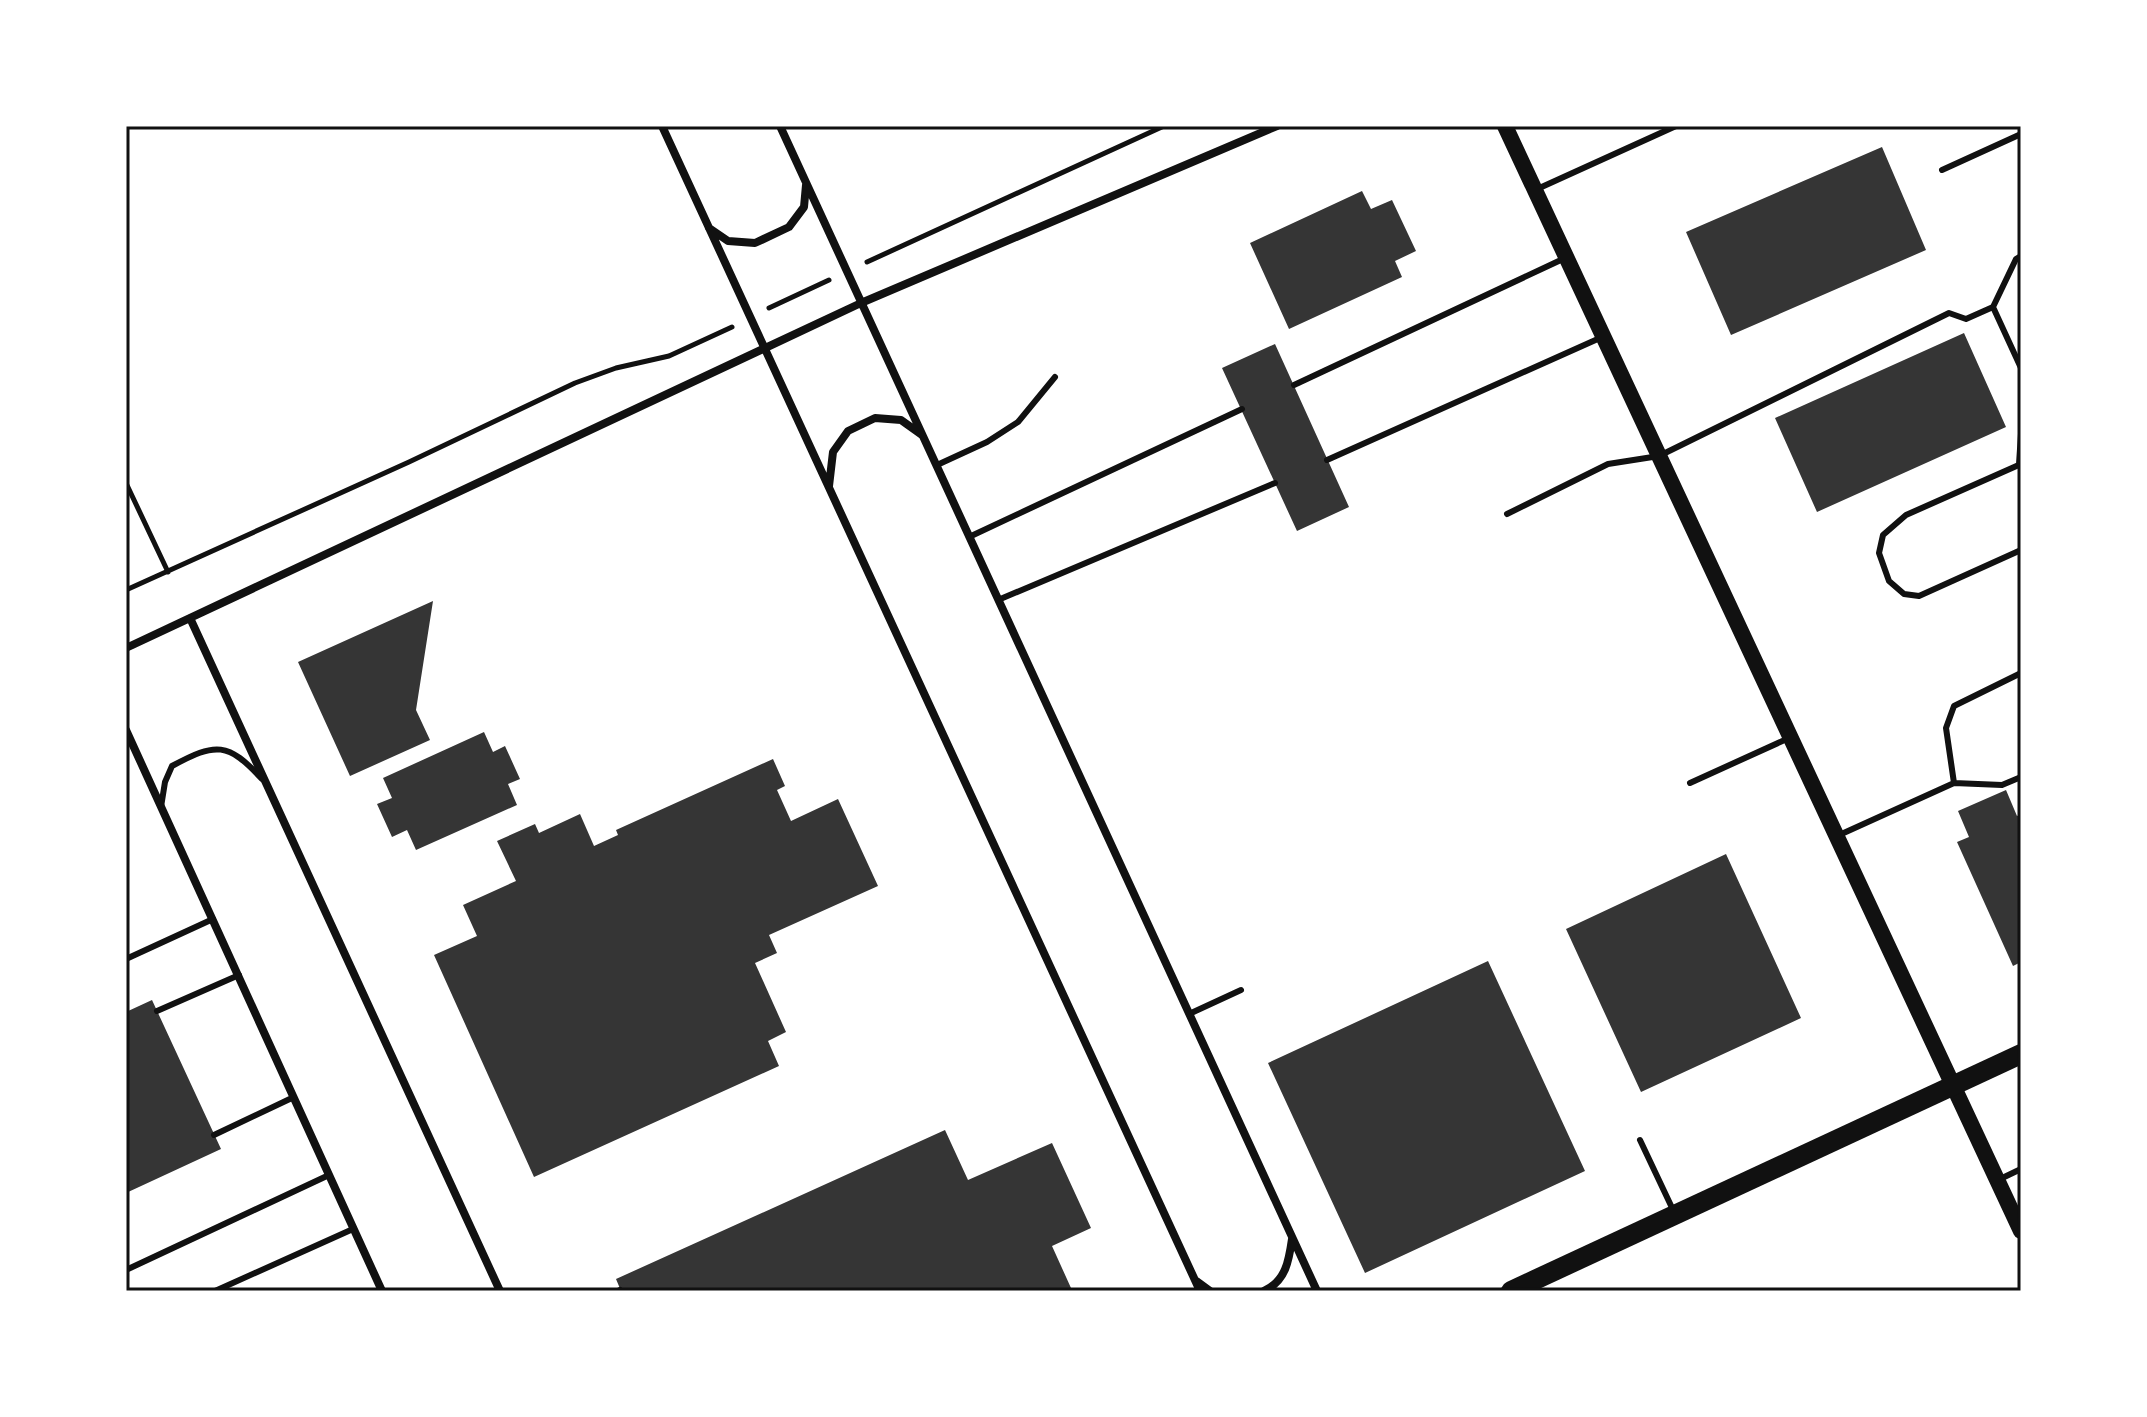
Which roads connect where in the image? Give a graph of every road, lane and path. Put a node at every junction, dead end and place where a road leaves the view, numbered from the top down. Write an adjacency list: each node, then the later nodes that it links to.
1 (662, 126): 11 (street)
2 (780, 126): 9 (street)
3 (1164, 126): 14 (path)
4 (1277, 126): 15 (street)
5 (1505, 126): 10 (main road)
6 (1676, 126): 10 (lane)
7 (2021, 134): 8 (lane)
8 (1942, 170)
9 (806, 182): 11 (street); 14 (street)
10 (1535, 190): 13 (main road)
11 (708, 227): 17 (street)
12 (2021, 256): 16 (lane)
13 (1567, 258): 18 (main road); 22 (lane)
14 (847, 271): 15 (street); 17 (path)
15 (861, 303): 19 (street); 25 (street)
16 (1993, 307): 20 (lane); 26 (lane)
17 (750, 317): 19 (street); 36 (path)
18 (1603, 336): 26 (main road); 27 (lane)
19 (764, 348): 32 (street); 39 (street)
20 (2021, 368)
21 (1055, 377): 29 (lane)
22 (1294, 385)
23 (1242, 409): 34 (lane)
24 (2021, 434): 28 (lane)
25 (923, 435): 29 (street); 32 (street)
26 (1659, 456): 33 (lane); 43 (main road)
27 (1327, 460)
28 (2020, 464): 35 (lane)
29 (937, 465): 34 (street)
30 (126, 483): 36 (path)
31 (1275, 483): 38 (lane)
32 (829, 489): 69 (street)
33 (1507, 514)
34 (969, 537): 38 (street)
35 (2021, 550)
36 (168, 572): 37 (path)
37 (126, 590)
38 (998, 600): 55 (street)
39 (190, 618): 40 (street); 45 (street)
40 (126, 648)
41 (2021, 673): 47 (lane)
42 (126, 730): 48 (street)
43 (1791, 737): 46 (lane); 49 (main road)
44 (2021, 777): 47 (lane)
45 (264, 782): 48 (lane); 72 (street)
46 (1690, 783)
47 (1954, 783): 49 (lane)
48 (161, 807): 50 (street)
49 (1837, 836): 57 (main road)
50 (213, 919): 51 (lane); 52 (street)
51 (126, 959)
52 (239, 975): 54 (lane); 58 (street)
53 (1241, 990): 55 (lane)
54 (157, 1011)
55 (1189, 1014): 67 (street)
56 (2021, 1054): 57 (main road)
57 (1954, 1084): 63 (main road); 64 (main road)
58 (294, 1097): 59 (lane); 62 (street)
59 (214, 1135)
60 (1640, 1140): 64 (lane)
61 (2021, 1169): 63 (lane)
62 (329, 1175): 65 (street); 68 (lane)
63 (1998, 1180): 66 (main road)
64 (1676, 1215): 77 (main road)
65 (353, 1229): 70 (lane); 71 (street)
66 (2021, 1231)
67 (1292, 1237): 75 (street); 76 (street)
68 (126, 1270)
69 (1195, 1280): 73 (street); 74 (street)
70 (215, 1291)
71 (382, 1291)
72 (500, 1291)
73 (1200, 1291)
74 (1210, 1291)
75 (1264, 1291)
76 (1317, 1291)
77 (1511, 1291)

